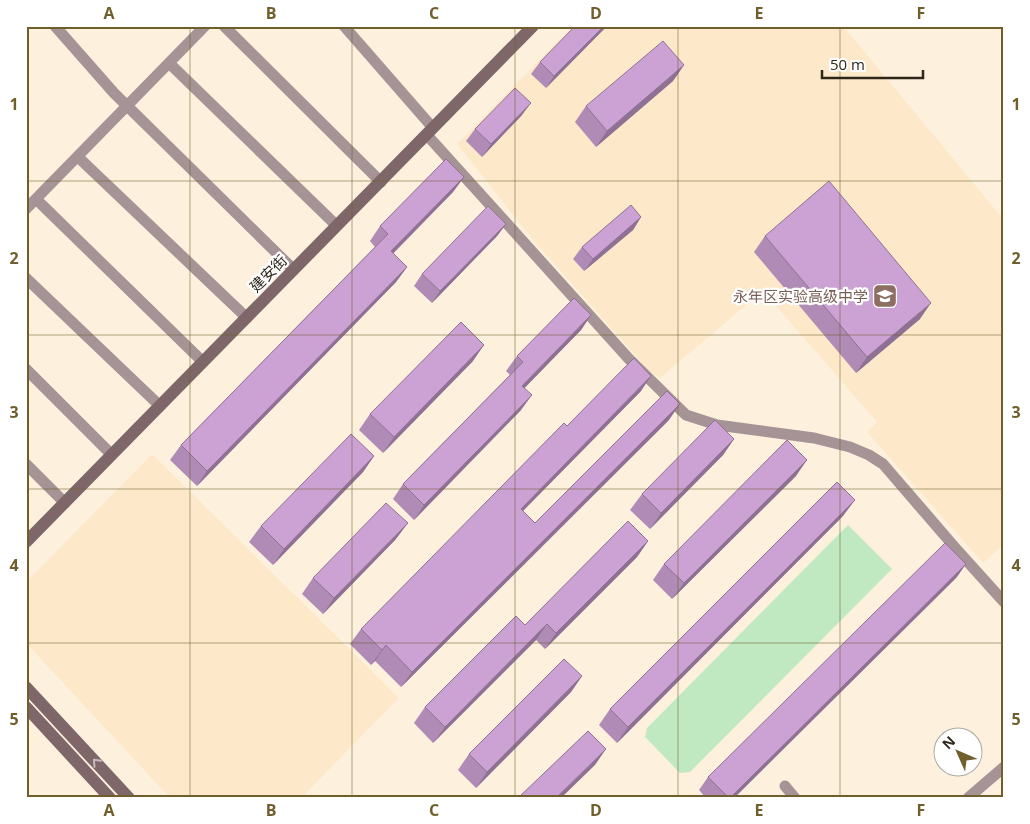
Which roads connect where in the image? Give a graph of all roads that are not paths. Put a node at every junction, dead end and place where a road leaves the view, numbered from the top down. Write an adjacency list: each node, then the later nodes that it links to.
1 (55, 26): 7 (street)
2 (206, 26): 6 (street)
3 (224, 26): 10 (street)
4 (344, 26): 8 (street)
5 (533, 26): 8 (main road, 建安街)
6 (169, 63): 7 (street); 13 (street)
7 (127, 106): 9 (street); 14 (street)
8 (430, 132): 10 (main road, 建安街); 24 (street)
9 (78, 157): 11 (street); 16 (street)
10 (381, 182): 13 (main road, 建安街)
11 (36, 199): 12 (street); 17 (street)
12 (26, 210)
13 (337, 226): 14 (main road, 建安街)
14 (294, 270): 16 (main road, 建安街)
15 (26, 278): 19 (street)
16 (246, 318): 17 (main road, 建安街)
17 (203, 362): 19 (main road, 建安街)
18 (26, 369): 20 (street)
19 (160, 406): 20 (main road, 建安街)
20 (112, 455): 22 (main road, 建安街)
21 (26, 464): 22 (street)
22 (65, 503): 23 (main road, 建安街)
23 (26, 542)
24 (1004, 602)
25 (26, 687): 30 (main road, one-way to 25)
26 (26, 707): 29 (main road)
27 (1004, 767): 32 (street)
28 (786, 786): 31 (street)
29 (110, 798)
30 (129, 798)
31 (796, 798)
32 (968, 798)

